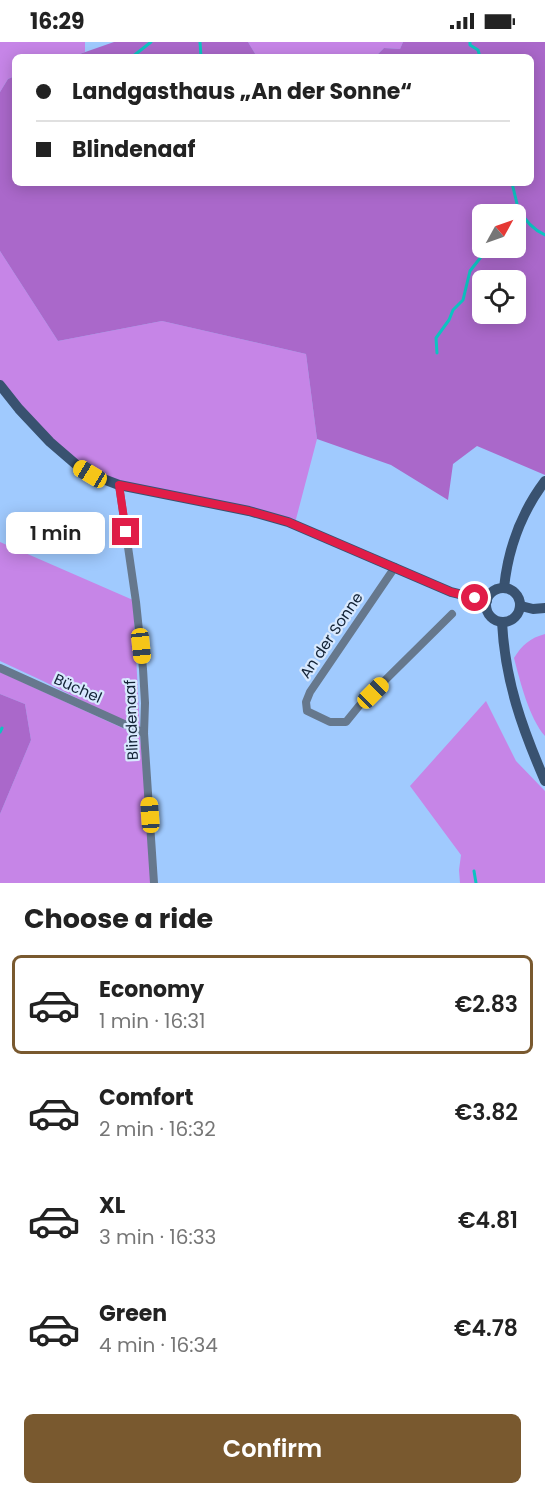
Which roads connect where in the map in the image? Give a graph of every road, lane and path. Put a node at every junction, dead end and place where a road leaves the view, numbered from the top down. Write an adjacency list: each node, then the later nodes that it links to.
1 (0, 385): 3 (street)
2 (545, 481): 5 (street)
3 (119, 485): 4 (street); 12 (street, Blindenaaf)
4 (395, 567): 6 (street); 9 (street, An der Sonne)
5 (504, 588): 6 (street); 7 (street)
6 (487, 601): 10 (street)
7 (521, 606): 8 (street); 10 (street)
8 (545, 608)
9 (452, 614)
10 (502, 622): 13 (street)
11 (0, 668): 12 (street, Büchel)
12 (144, 733): 14 (street, Blindenaaf)
13 (545, 781)
14 (154, 883)

